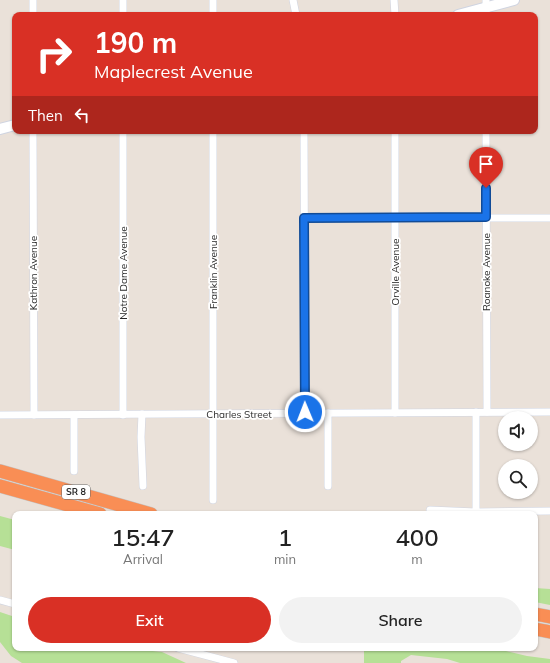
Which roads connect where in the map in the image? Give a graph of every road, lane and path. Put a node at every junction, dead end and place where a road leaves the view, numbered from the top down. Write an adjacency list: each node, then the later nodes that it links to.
1 (33, 0): 8 (street)
2 (123, 0): 9 (street)
3 (213, 0): 10 (street)
4 (293, 0): 11 (street)
5 (394, 0): 12 (street)
6 (514, 0): 7 (street)
7 (486, 8): 13 (street)
8 (33, 12)
9 (123, 12)
10 (213, 12)
11 (295, 12)
12 (395, 12)
13 (470, 12)
14 (12, 126): 15 (street)
15 (0, 129)
16 (33, 134): 35 (street, Kathron Avenue)
17 (123, 134): 37 (street, Notre Dame Avenue)
18 (213, 134): 33 (street, Franklin Avenue)
19 (304, 134): 23 (street)
20 (395, 134): 24 (street, Orville Avenue)
21 (486, 134): 22 (street, Roanoke Avenue)
22 (486, 217): 24 (street); 25 (street); 28 (street, Roanoke Avenue)
23 (304, 218): 24 (street); 26 (street)
24 (395, 218): 31 (street, Orville Avenue)
25 (550, 218)
26 (305, 412): 30 (street, Charles Street); 33 (street, Charles Street)
27 (476, 412): 28 (street, Charles Street); 31 (street, Charles Street); 48 (street)
28 (487, 412): 29 (street, Charles Street)
29 (550, 412)
30 (328, 413): 31 (street, Charles Street); 42 (street)
31 (395, 413)
32 (142, 414): 33 (street, Charles Street); 37 (street, Charles Street); 41 (street)
33 (213, 414): 43 (street, Franklin Avenue)
34 (0, 415): 35 (street, Charles Street)
35 (34, 415): 36 (street, Charles Street)
36 (74, 415): 37 (street, Charles Street); 39 (street)
37 (123, 415)
38 (0, 471): 46 (highway, SR 8)
39 (74, 471)
40 (0, 486): 45 (highway, SR 8)
41 (143, 486)
42 (328, 486)
43 (213, 500)
44 (430, 510): 47 (street)
45 (89, 511)
46 (140, 511)
47 (453, 511)
48 (476, 511)
49 (538, 511): 50 (street)
50 (550, 511)
51 (0, 600): 52 (street)
52 (12, 603)
53 (538, 615): 54 (highway)
54 (550, 617)
55 (538, 630): 56 (highway)
56 (550, 632)
57 (189, 651): 58 (street)
58 (234, 663)

